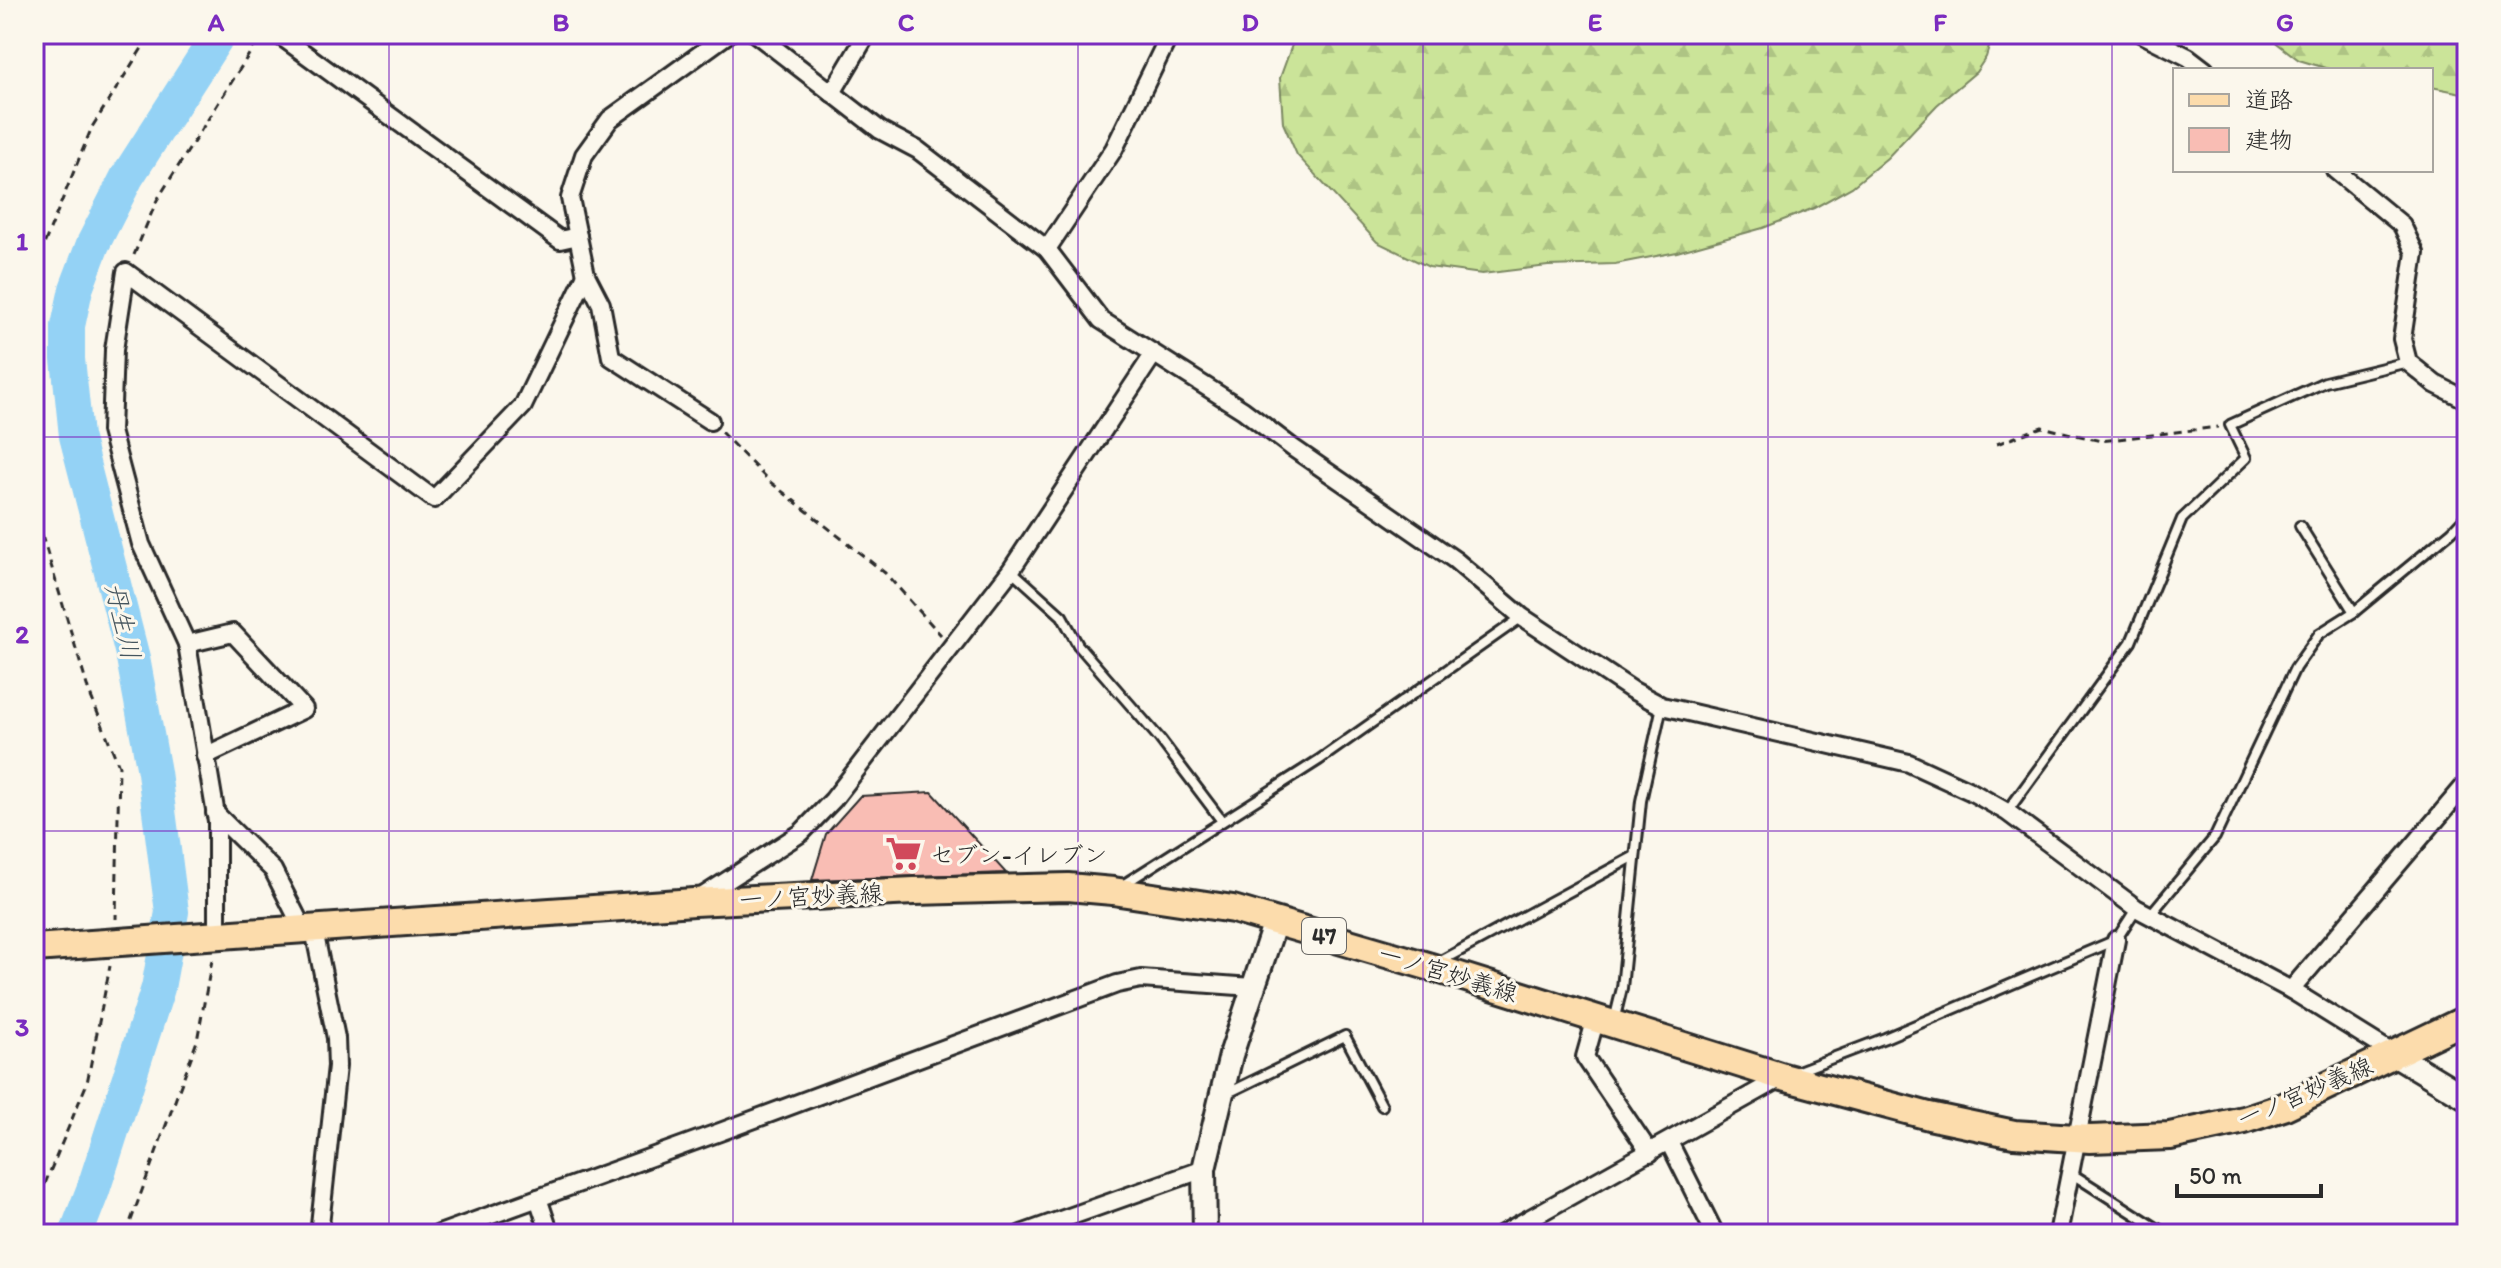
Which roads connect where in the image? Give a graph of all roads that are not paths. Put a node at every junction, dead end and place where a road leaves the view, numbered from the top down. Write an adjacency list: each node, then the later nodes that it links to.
1 (278, 34): 10 (street)
2 (728, 34): 10 (street)
3 (756, 34): 8 (street)
4 (867, 34): 8 (street)
5 (1170, 34): 11 (street)
6 (2142, 34): 7 (street)
7 (2202, 68)
8 (832, 93): 11 (street)
9 (2337, 172): 14 (street)
10 (578, 236): 12 (street)
11 (1047, 249): 13 (street)
12 (586, 275): 16 (street); 22 (street)
13 (1153, 355): 19 (street); 21 (street)
14 (2408, 362): 15 (street); 26 (lane)
15 (2467, 400)
16 (710, 421)
17 (2467, 515): 20 (lane)
18 (2300, 526): 20 (lane)
19 (1011, 570): 28 (lane); 31 (street)
20 (2354, 612): 32 (lane)
21 (1522, 617): 23 (street); 28 (lane)
22 (187, 644): 24 (street); 24 (street)
23 (1662, 706): 26 (street); 29 (lane)
24 (205, 756): 27 (street)
25 (2467, 783): 40 (street)
26 (2007, 812): 32 (street)
27 (215, 813): 34 (street); 35 (street)
28 (1222, 821): 30 (lane)
29 (1635, 856): 38 (lane); 42 (lane)
30 (1113, 891): 31 (main road, 一ノ宮妙義線 / 47); 33 (main road, 一ノ宮妙義線 / 47)
31 (694, 902): 34 (main road, 一ノ宮妙義線 / 47)
32 (2143, 911): 36 (lane); 40 (street)
33 (1275, 922): 38 (main road, 一ノ宮妙義線 / 47); 39 (street)
34 (309, 930): 35 (main road, 一ノ宮妙義線 / 47); 54 (street)
35 (209, 936): 37 (main road, 47)
36 (2116, 940): 44 (lane); 48 (street)
37 (34, 948)
38 (1431, 967): 42 (main road, 一ノ宮妙義線 / 47)
39 (1252, 987): 45 (street); 53 (street)
40 (2291, 990): 43 (street)
41 (2467, 1019): 43 (main road, 一ノ宮妙義線 / 47)
42 (1605, 1020): 44 (main road, 一ノ宮妙義線 / 47); 50 (street)
43 (2394, 1054): 46 (street); 48 (main road, 一ノ宮妙義線 / 47)
44 (1783, 1077): 48 (main road, 一ノ宮妙義線 / 47); 49 (street)
45 (1222, 1096): 47 (lane); 51 (street)
46 (2467, 1098)
47 (1382, 1106)
48 (2075, 1138): 52 (street)
49 (1669, 1142): 50 (street); 60 (street)
50 (1650, 1153): 59 (street)
51 (1204, 1169): 57 (street); 58 (street)
52 (2069, 1172): 61 (street); 62 (lane)
53 (538, 1198): 55 (street); 56 (street)
54 (319, 1234)
55 (439, 1234)
56 (550, 1234)
57 (1021, 1234)
58 (1205, 1234)
59 (1502, 1234)
60 (1715, 1234)
61 (2058, 1234)
62 (2166, 1234)

